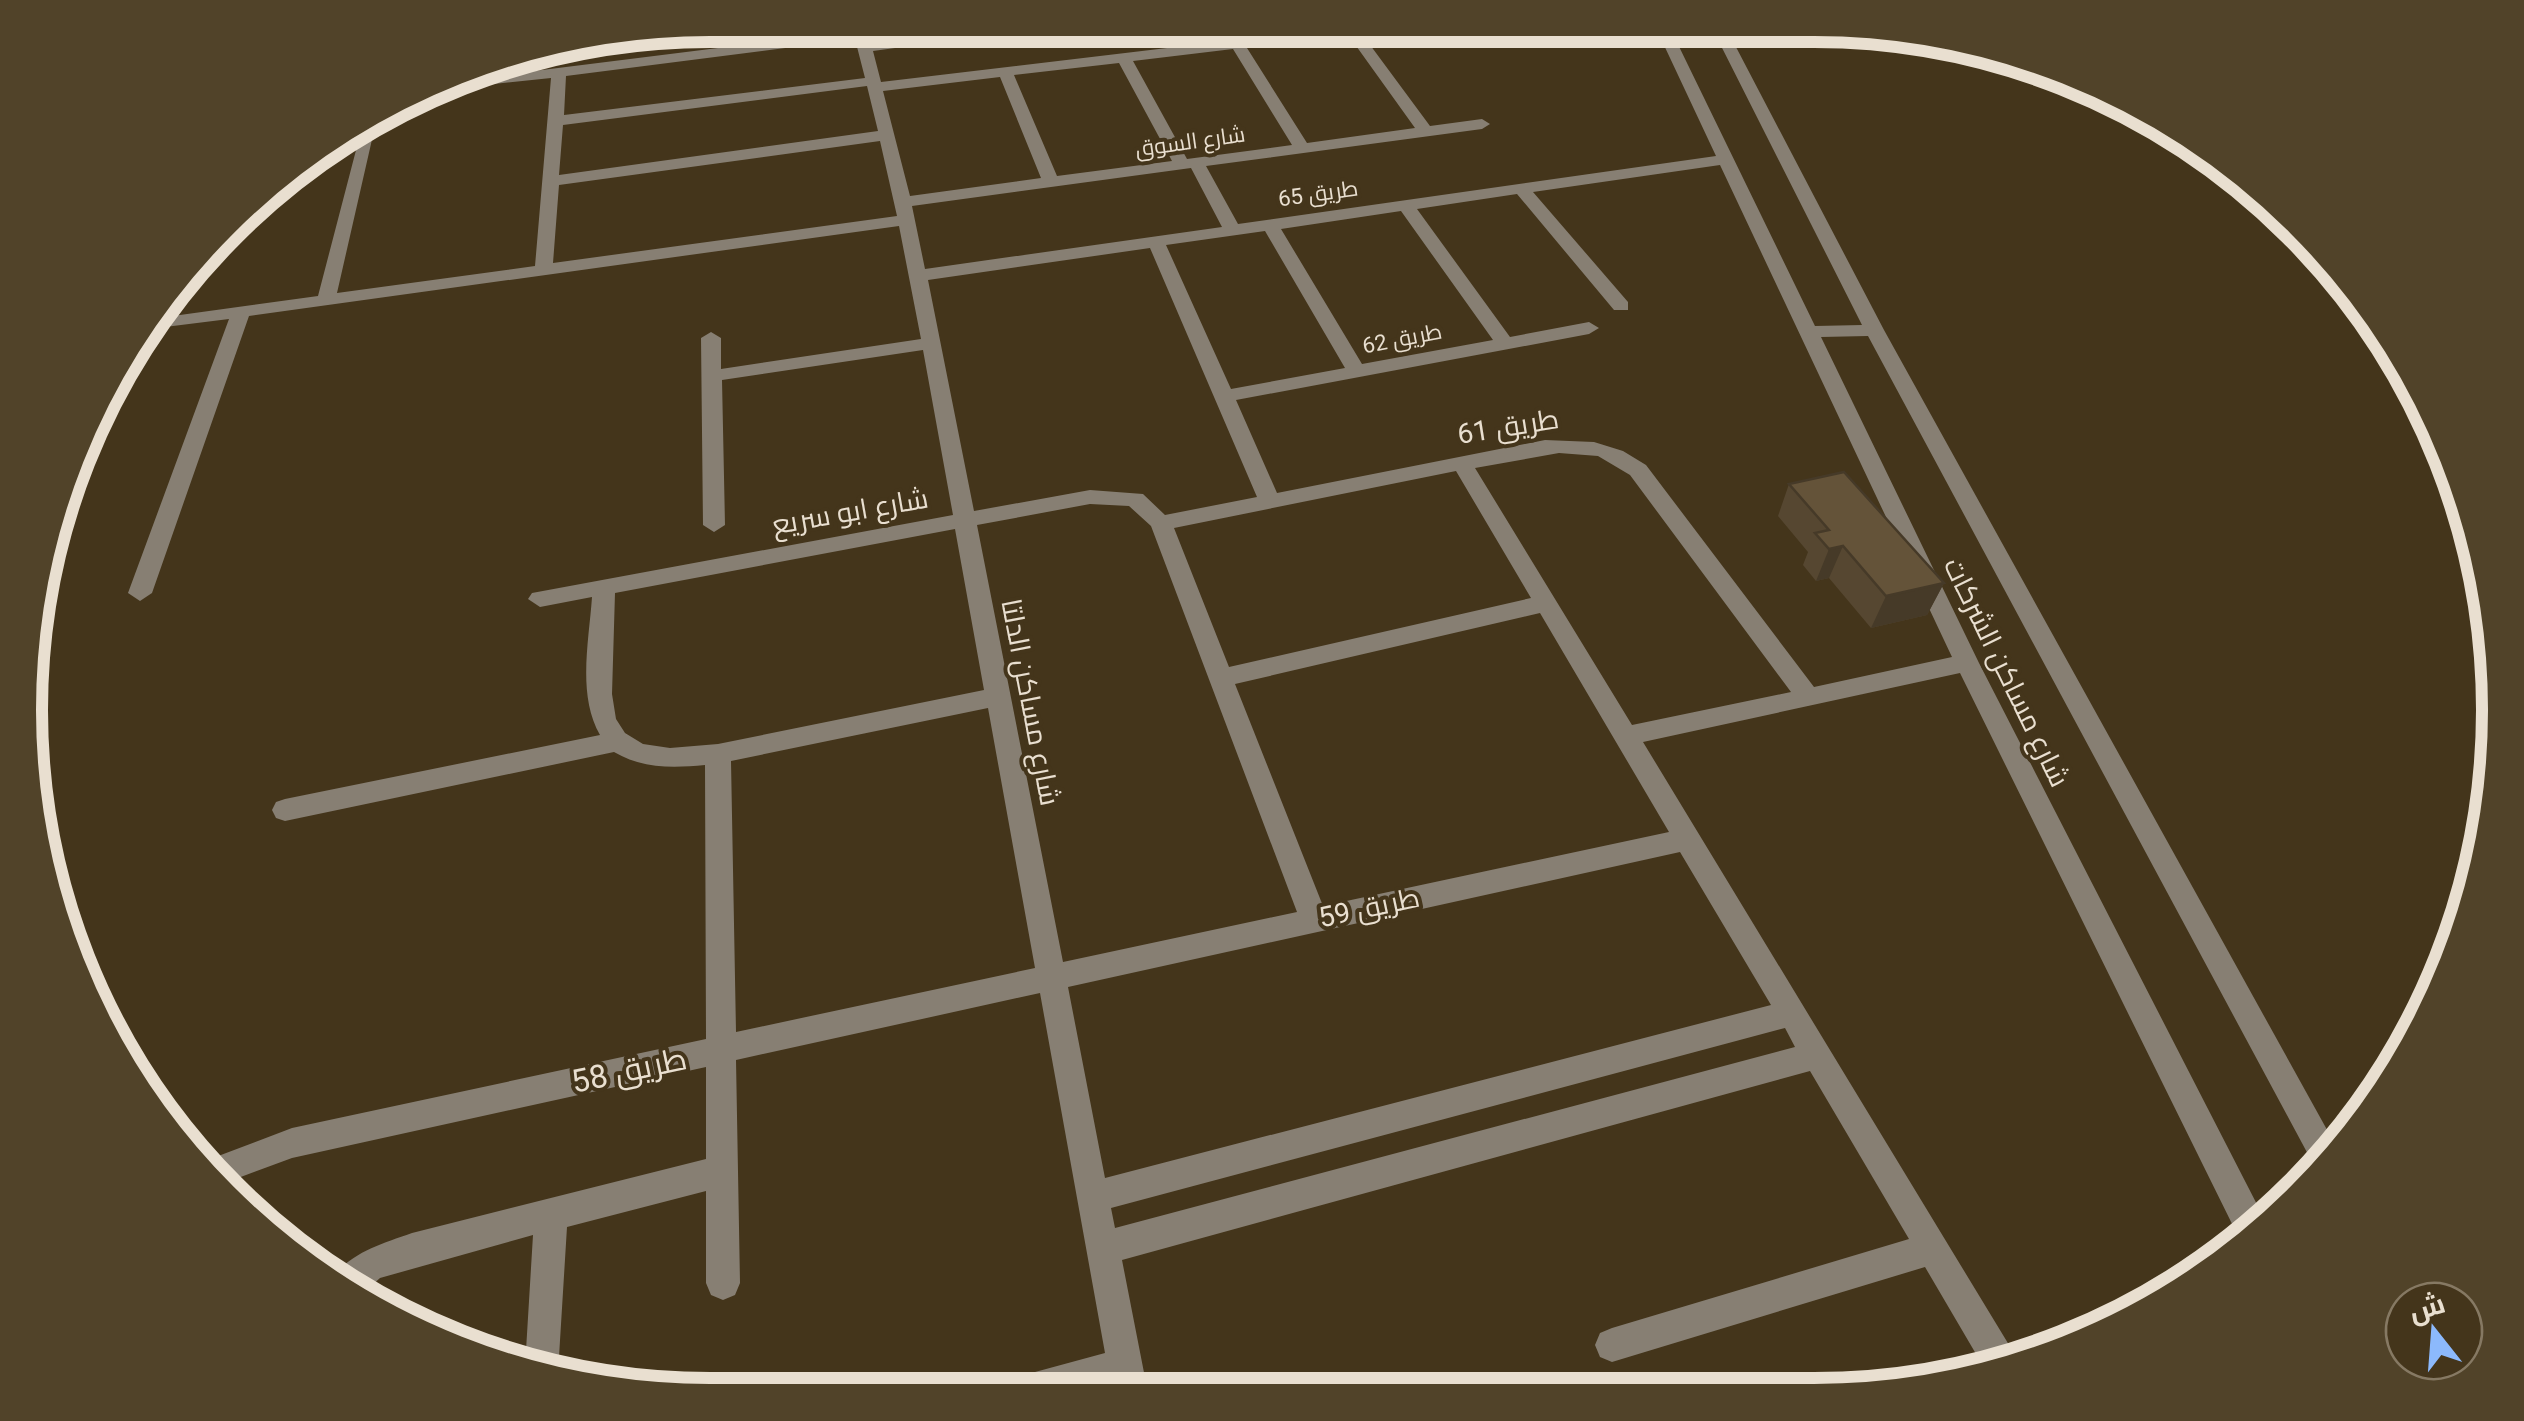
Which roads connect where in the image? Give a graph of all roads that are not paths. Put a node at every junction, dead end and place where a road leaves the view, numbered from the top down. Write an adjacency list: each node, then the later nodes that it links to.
1 (812, 42): 9 (street)
2 (864, 42): 12 (street, شارع مساكن الدلتا)
3 (1253, 42): 7 (street)
4 (1361, 42): 15 (street)
5 (1670, 42): 19 (street, شارع مساكن الشركات)
6 (1726, 42): 36 (street, شارع مساكن الشركات)
7 (1237, 44): 8 (street); 18 (street)
8 (1123, 57): 10 (street); 20 (street)
9 (559, 72): 11 (street); 13 (street)
10 (1005, 72): 12 (street); 22 (street)
11 (487, 81)
12 (874, 84): 13 (street); 16 (street, شارع مساكن الدلتا)
13 (556, 121): 21 (street)
14 (1482, 124): 15 (street, شارع السوق)
15 (1426, 131): 18 (street, شارع السوق)
16 (886, 135): 21 (street); 25 (street, شارع مساكن الدلتا)
17 (367, 138): 31 (street)
18 (1302, 148): 20 (street, شارع السوق)
19 (1726, 159): 23 (street, طريق 65); 37 (street, شارع مساكن الشركات)
20 (1189, 164): 22 (street, شارع السوق); 27 (street)
21 (551, 182): 29 (street)
22 (1052, 182): 25 (street, شارع السوق)
23 (1518, 186): 24 (street, طريق 65); 32 (street)
24 (1404, 203): 26 (street, طريق 65); 40 (street)
25 (904, 211): 29 (street, شارع السوق); 30 (street, شارع مساكن الدلتا)
26 (1269, 223): 27 (street, طريق 65); 41 (street)
27 (1232, 228): 28 (street, طريق 65)
28 (1155, 240): 30 (street, طريق 65); 43 (street)
29 (544, 270): 31 (street, شارع السوق)
30 (918, 276): 39 (street, شارع مساكن الدلتا)
31 (326, 300): 33 (street, شارع السوق)
32 (1621, 306)
33 (242, 311): 34 (street, شارع السوق); 50 (street)
34 (168, 321)
35 (1589, 328): 40 (street, طريق 62)
36 (1874, 330): 37 (street); 67 (street, شارع مساكن الشركات)
37 (1809, 332): 53 (street, شارع مساكن الشركات)
38 (710, 338): 42 (street)
39 (931, 343): 42 (street); 46 (street, شارع مساكن الدلتا)
40 (1506, 344): 41 (street, طريق 62)
41 (1357, 372): 43 (street, طريق 62)
42 (711, 376): 48 (street)
43 (1224, 396): 45 (street)
44 (1462, 463): 45 (street, طريق 61); 52 (street); 56 (street, طريق 61)
45 (1270, 501): 47 (street, طريق 61)
46 (965, 520): 47 (street, شارع ابو سريع); 49 (street, شارع ابو سريع); 55 (street, شارع مساكن الدلتا)
47 (1161, 522): 54 (street)
48 (714, 525)
49 (604, 587): 51 (street, شارع ابو سريع); 58 (street)
50 (140, 593)
51 (540, 598)
52 (1546, 603): 54 (street); 57 (street)
53 (1968, 663): 56 (street); 72 (street, شارع مساكن الشركات)
54 (1221, 678): 62 (street)
55 (1000, 696): 59 (street); 63 (street, شارع مساكن الدلتا)
56 (1809, 698): 57 (street)
57 (1626, 736): 61 (street)
58 (613, 742): 59 (street); 60 (street)
59 (718, 754): 65 (street)
60 (286, 810)
61 (1688, 840): 62 (street, طريق 59); 64 (street)
62 (1314, 919): 63 (street, طريق 59)
63 (1052, 976): 65 (street, طريق 58); 70 (street, شارع مساكن الدلتا)
64 (1792, 1013): 66 (street); 70 (street)
65 (720, 1050): 68 (street, طريق 58); 69 (street)
66 (1817, 1055): 73 (street); 74 (street)
67 (2319, 1147)
68 (224, 1168)
69 (721, 1171): 71 (street); 76 (street)
70 (1092, 1197): 73 (street, شارع مساكن الدلتا)
71 (551, 1215): 75 (street); 79 (street)
72 (2246, 1219)
73 (1103, 1248): 80 (street, شارع مساكن الدلتا)
74 (1934, 1248): 77 (street); 78 (street)
75 (356, 1277)
76 (722, 1283)
77 (1612, 1345)
78 (1996, 1353)
79 (543, 1357)
80 (1127, 1378)

